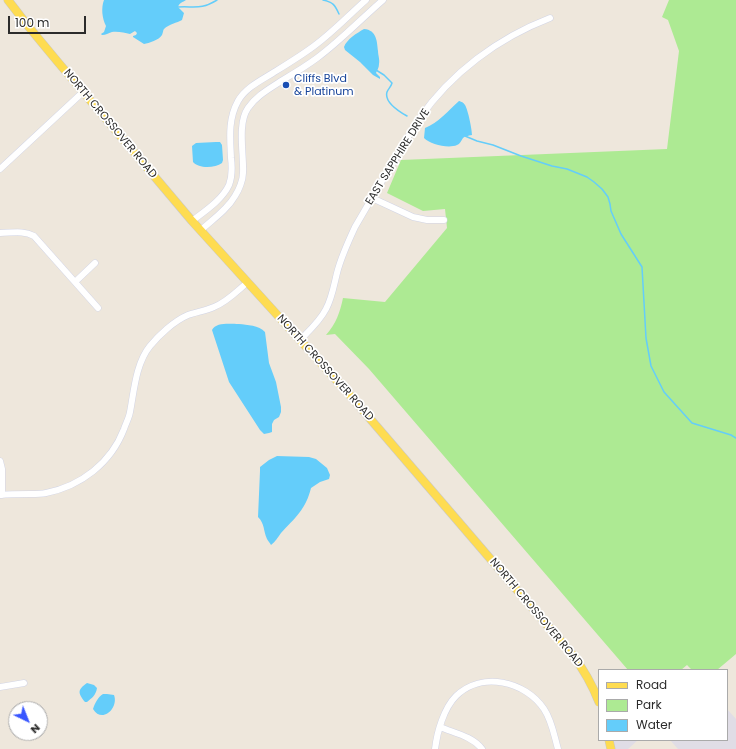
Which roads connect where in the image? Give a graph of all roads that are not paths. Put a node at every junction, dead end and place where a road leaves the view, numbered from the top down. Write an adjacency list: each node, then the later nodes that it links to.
1 (8, 0): 5 (main road, NORTH CROSSOVER ROAD)
2 (366, 0): 8 (street)
3 (383, 0): 10 (street)
4 (550, 18): 7 (street, EAST SAPPHIRE DRIVE)
5 (83, 92): 6 (street); 8 (main road, NORTH CROSSOVER ROAD)
6 (0, 169)
7 (372, 198): 9 (street); 16 (street, EAST SAPPHIRE DRIVE)
8 (192, 220): 10 (main road, NORTH CROSSOVER ROAD)
9 (444, 220)
10 (201, 230): 14 (main road, NORTH CROSSOVER ROAD)
11 (0, 234): 13 (street)
12 (95, 263): 13 (street)
13 (75, 282): 15 (street)
14 (248, 282): 16 (main road, NORTH CROSSOVER ROAD); 18 (street)
15 (98, 308)
16 (300, 340): 21 (main road, NORTH CROSSOVER ROAD)
17 (0, 461): 18 (street)
18 (1, 495)
19 (24, 683): 20 (street)
20 (0, 687)
21 (598, 700)
22 (440, 728): 23 (street); 24 (street); 25 (street)
23 (435, 749)
24 (482, 749)
25 (558, 749)

